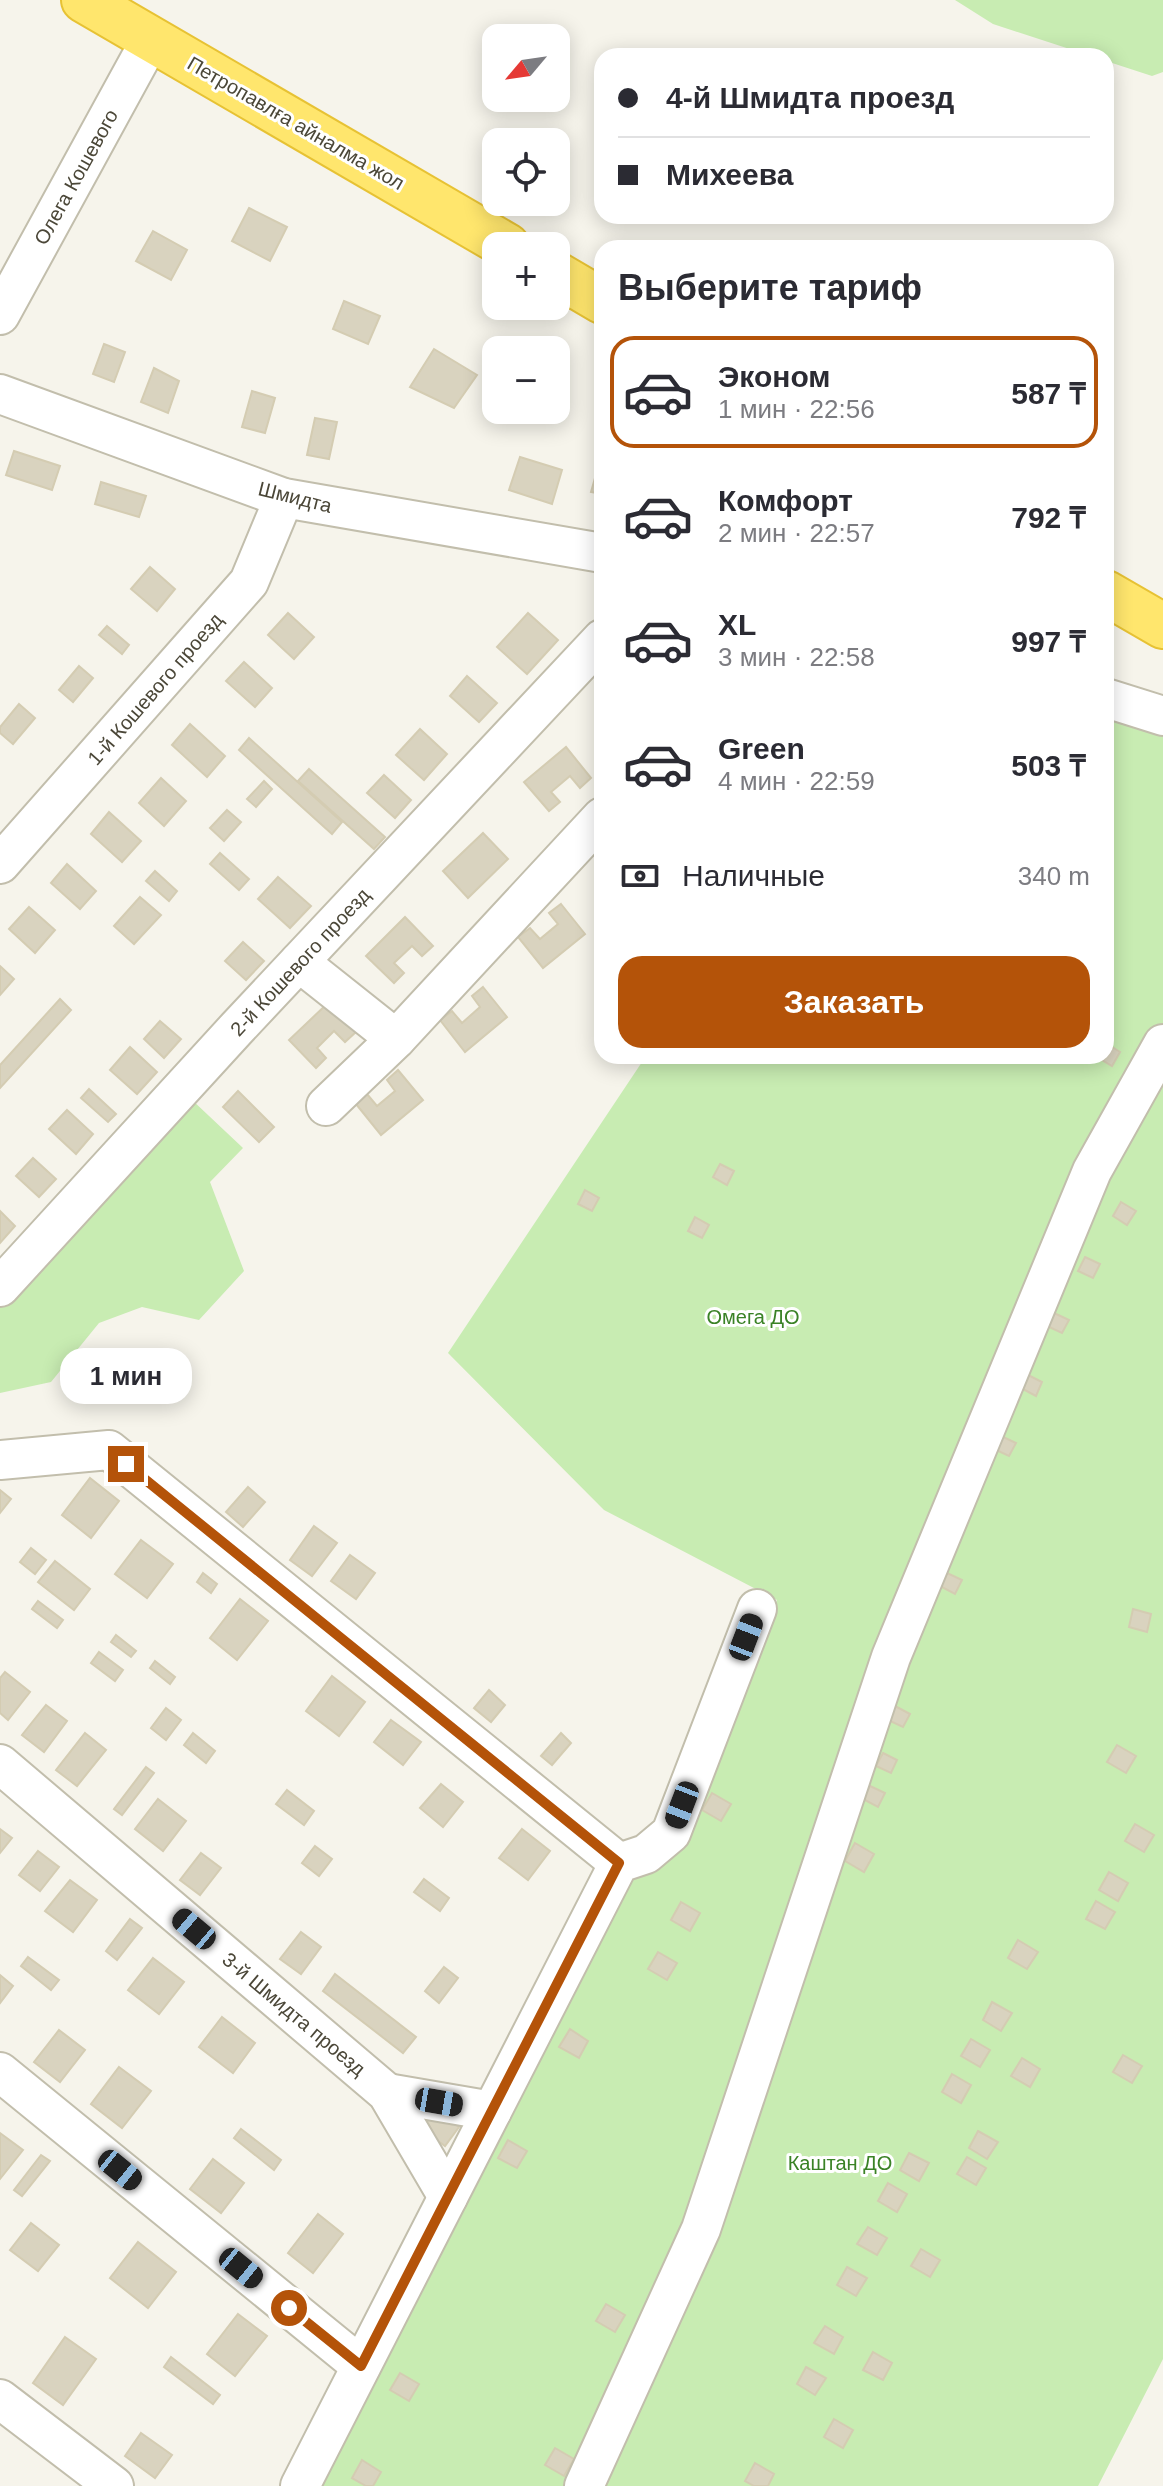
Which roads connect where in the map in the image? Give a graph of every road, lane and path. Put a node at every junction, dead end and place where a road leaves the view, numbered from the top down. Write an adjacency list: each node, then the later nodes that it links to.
1 (84, 0): 2 (highway, Петропавлға айналма жол)
2 (151, 39): 3 (highway, Петропавлға айналма жол); 6 (street, Олега Кошевого)
3 (483, 232)
4 (570, 282): 5 (highway)
5 (594, 296)
6 (0, 315)
7 (0, 394): 8 (street, Шмидта)
8 (284, 498): 9 (street, Шмидта); 16 (street, 1-й Кошевого проезд)
9 (594, 552)
10 (1114, 598): 11 (highway)
11 (1163, 626)
12 (594, 648): 17 (street, 2-й Кошевого проезд)
13 (1114, 701): 14 (street)
14 (1163, 716)
15 (594, 826): 18 (street)
16 (0, 864)
17 (299, 962): 18 (street); 21 (street, 2-й Кошевого проезд)
18 (396, 1039): 20 (street)
19 (1163, 1044): 34 (street)
20 (326, 1106)
21 (0, 1287)
22 (0, 1460): 25 (street)
23 (757, 1609): 25 (street)
24 (0, 1764): 27 (street, 3-й Шмидта проезд)
25 (619, 1863): 28 (street)
26 (0, 2072): 30 (street)
27 (387, 2093): 28 (street); 29 (street, 3-й Шмидта проезд)
28 (492, 2111): 29 (street)
29 (448, 2197): 30 (street)
30 (361, 2366): 33 (street)
31 (0, 2399): 32 (street)
32 (114, 2486)
33 (300, 2486)
34 (584, 2486)

